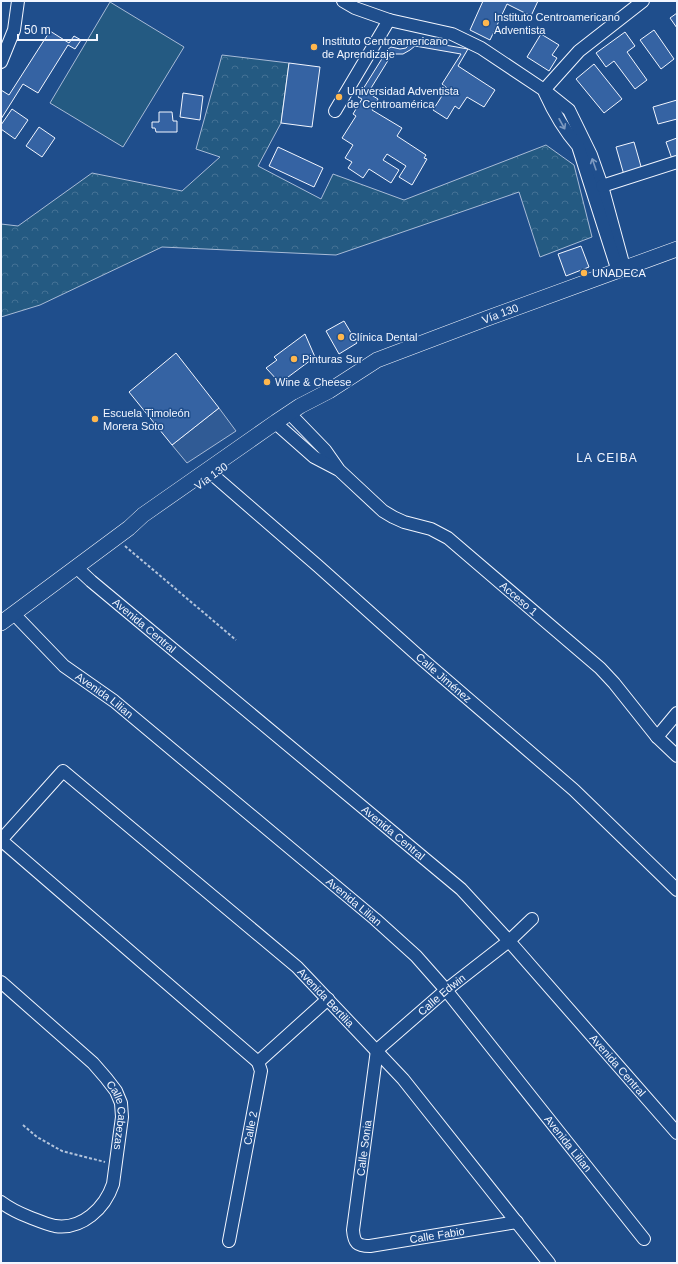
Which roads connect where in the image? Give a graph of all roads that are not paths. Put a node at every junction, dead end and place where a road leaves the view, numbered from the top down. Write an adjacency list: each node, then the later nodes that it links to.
1 (18, 1): 5 (street)
2 (343, 1): 4 (street)
3 (643, 1): 6 (street)
4 (389, 20): 6 (street); 7 (street)
5 (1, 62)
6 (544, 90): 9 (street, one-way to 6); 11 (street, one-way to 11)
7 (335, 111)
8 (677, 162): 9 (street)
9 (602, 186): 11 (street)
10 (677, 249): 11 (main road, Vía 130)
11 (621, 269): 12 (main road, Vía 130)
12 (329, 391): 13 (main road, Vía 130); 16 (main road, Vía 130)
13 (294, 418): 14 (main road, Vía 130); 15 (street, Acceso 1)
14 (280, 427): 15 (street, Acceso 1); 16 (main road, Vía 130)
15 (339, 470): 21 (street, Acceso 1)
16 (210, 472): 17 (main road, Vía 130); 24 (street, Calle Jiménez)
17 (76, 567): 18 (main road, Vía 130); 26 (street, Avenida Central)
18 (14, 614): 19 (main road, Vía 130); 28 (street, Avenida Lilian)
19 (1, 623)
20 (677, 713): 21 (street)
21 (657, 736): 22 (street, Acceso 1)
22 (677, 756)
23 (1, 840): 29 (street, Avenida Bertilia); 31 (street)
24 (677, 890)
25 (532, 919): 26 (street, Calle Edwin)
26 (509, 941): 28 (street, Calle Edwin); 32 (street, Avenida Central)
27 (1, 982): 33 (street, Calle Cabezas)
28 (446, 990): 30 (street, Calle Edwin); 35 (street, Avenida Lilian)
29 (328, 999): 30 (street, Avenida Bertilia); 31 (street)
30 (377, 1050): 34 (street, Avenida Bertilia); 37 (street, Calle Sonia)
31 (258, 1062): 36 (street, Calle 2)
32 (677, 1133)
33 (1, 1202)
34 (517, 1222): 37 (street, Calle Fabio); 38 (street, Avenida Bertilia)
35 (644, 1239)
36 (229, 1241)
37 (357, 1244)
38 (549, 1263)

